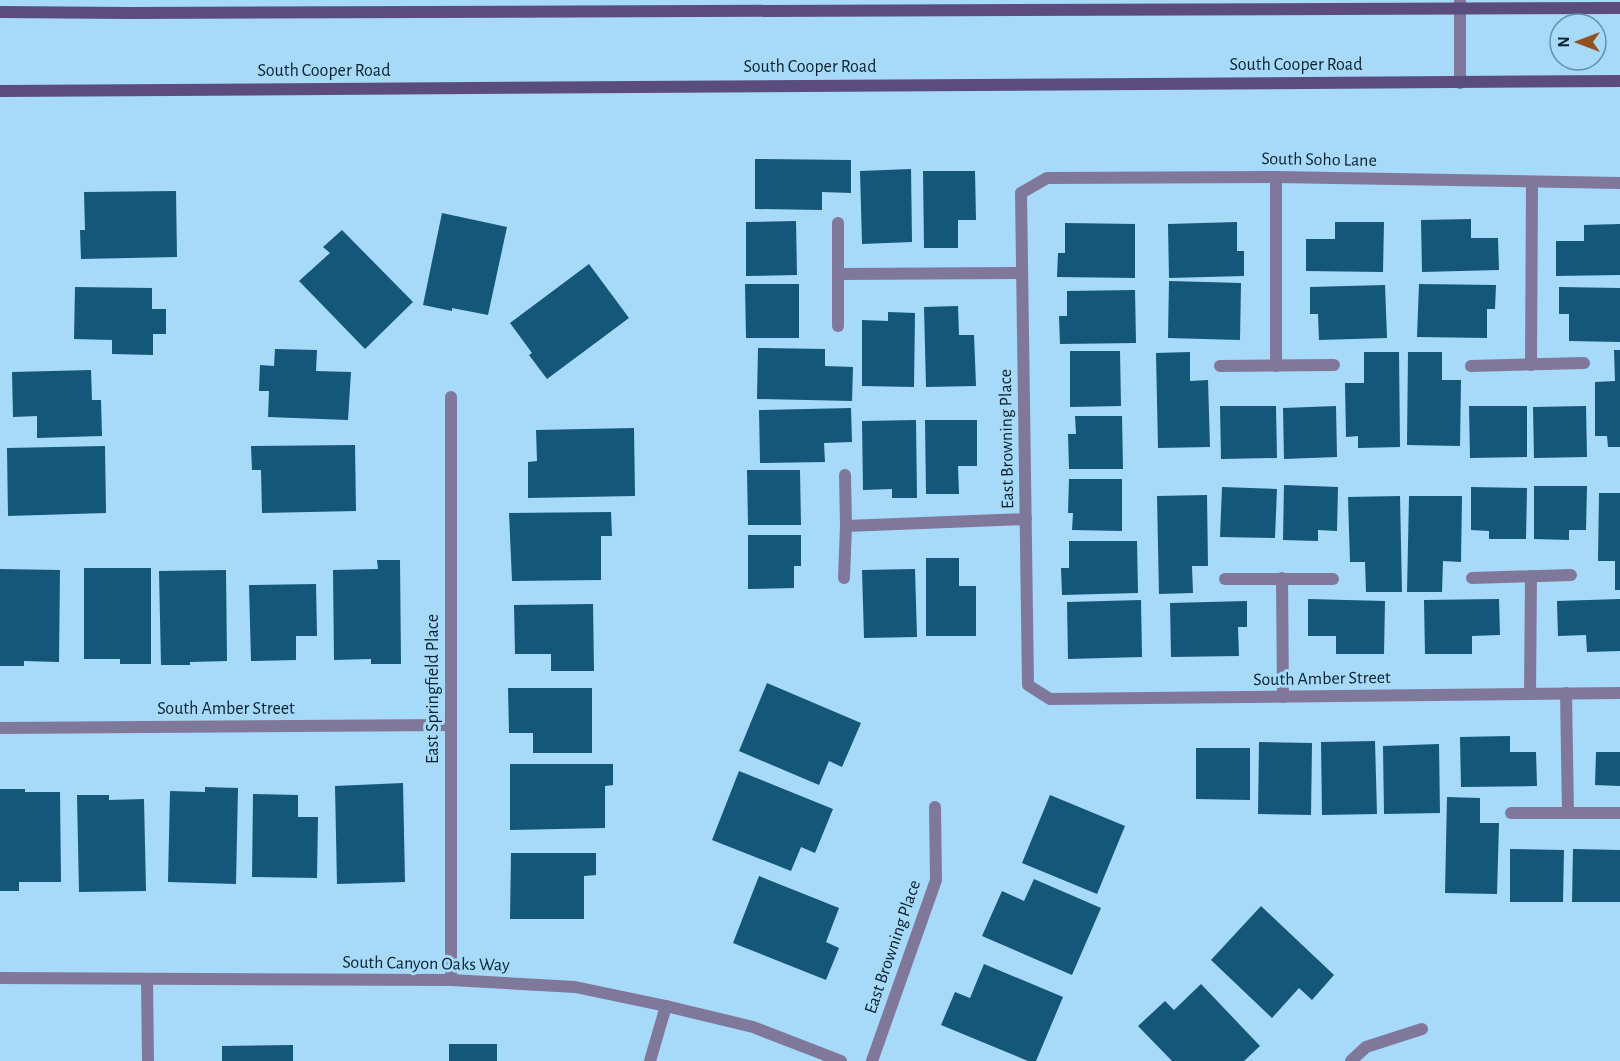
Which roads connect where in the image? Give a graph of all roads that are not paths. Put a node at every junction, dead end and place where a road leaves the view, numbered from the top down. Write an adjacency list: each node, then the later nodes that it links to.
1 (1460, 4): 2 (main road); 3 (main road); 5 (street)
2 (1620, 8)
3 (0, 12)
4 (1620, 81): 5 (main road, South Cooper Road)
5 (1460, 83): 6 (main road, South Cooper Road)
6 (0, 91)
7 (1276, 177): 8 (street, South Soho Lane); 10 (street, South Soho Lane); 19 (street)
8 (1532, 182): 9 (street, South Soho Lane); 17 (street)
9 (1620, 183)
10 (1021, 193): 12 (street, East Browning Place)
11 (838, 223): 13 (street)
12 (1022, 273): 13 (street); 23 (street, East Browning Place)
13 (839, 274): 14 (street)
14 (838, 326)
15 (1584, 363): 17 (street)
16 (1334, 365): 19 (street)
17 (1531, 365): 20 (street)
18 (1220, 366): 19 (street)
19 (1276, 366)
20 (1471, 366)
21 (452, 397): 37 (street, East Springfield Place)
22 (845, 475): 24 (street)
23 (1026, 519): 24 (street); 32 (street, East Browning Place)
24 (846, 526): 27 (street)
25 (1571, 574): 26 (street)
26 (1531, 576): 29 (street); 35 (street)
27 (844, 578)
28 (1282, 578): 30 (street); 31 (street); 36 (street)
29 (1472, 578)
30 (1225, 579)
31 (1333, 579)
32 (1028, 685): 36 (street, South Amber Street)
33 (1566, 693): 34 (street, South Amber Street); 35 (street, South Amber Street); 41 (street)
34 (1620, 693)
35 (1530, 694): 36 (street, South Amber Street)
36 (1283, 697)
37 (452, 725): 38 (street, South Amber Street); 45 (street, East Springfield Place)
38 (0, 728)
39 (935, 807): 51 (street, East Browning Place)
40 (1511, 813): 41 (street)
41 (1568, 813): 42 (street)
42 (1620, 813)
43 (0, 978): 44 (street, South Canyon Oaks Way)
44 (147, 980): 45 (street, South Canyon Oaks Way); 48 (street)
45 (452, 980): 46 (street, South Canyon Oaks Way)
46 (666, 1006): 49 (street); 50 (street, South Canyon Oaks Way)
47 (1422, 1029): 52 (street)
48 (148, 1061)
49 (650, 1061)
50 (841, 1061)
51 (872, 1061)
52 (1351, 1061)

